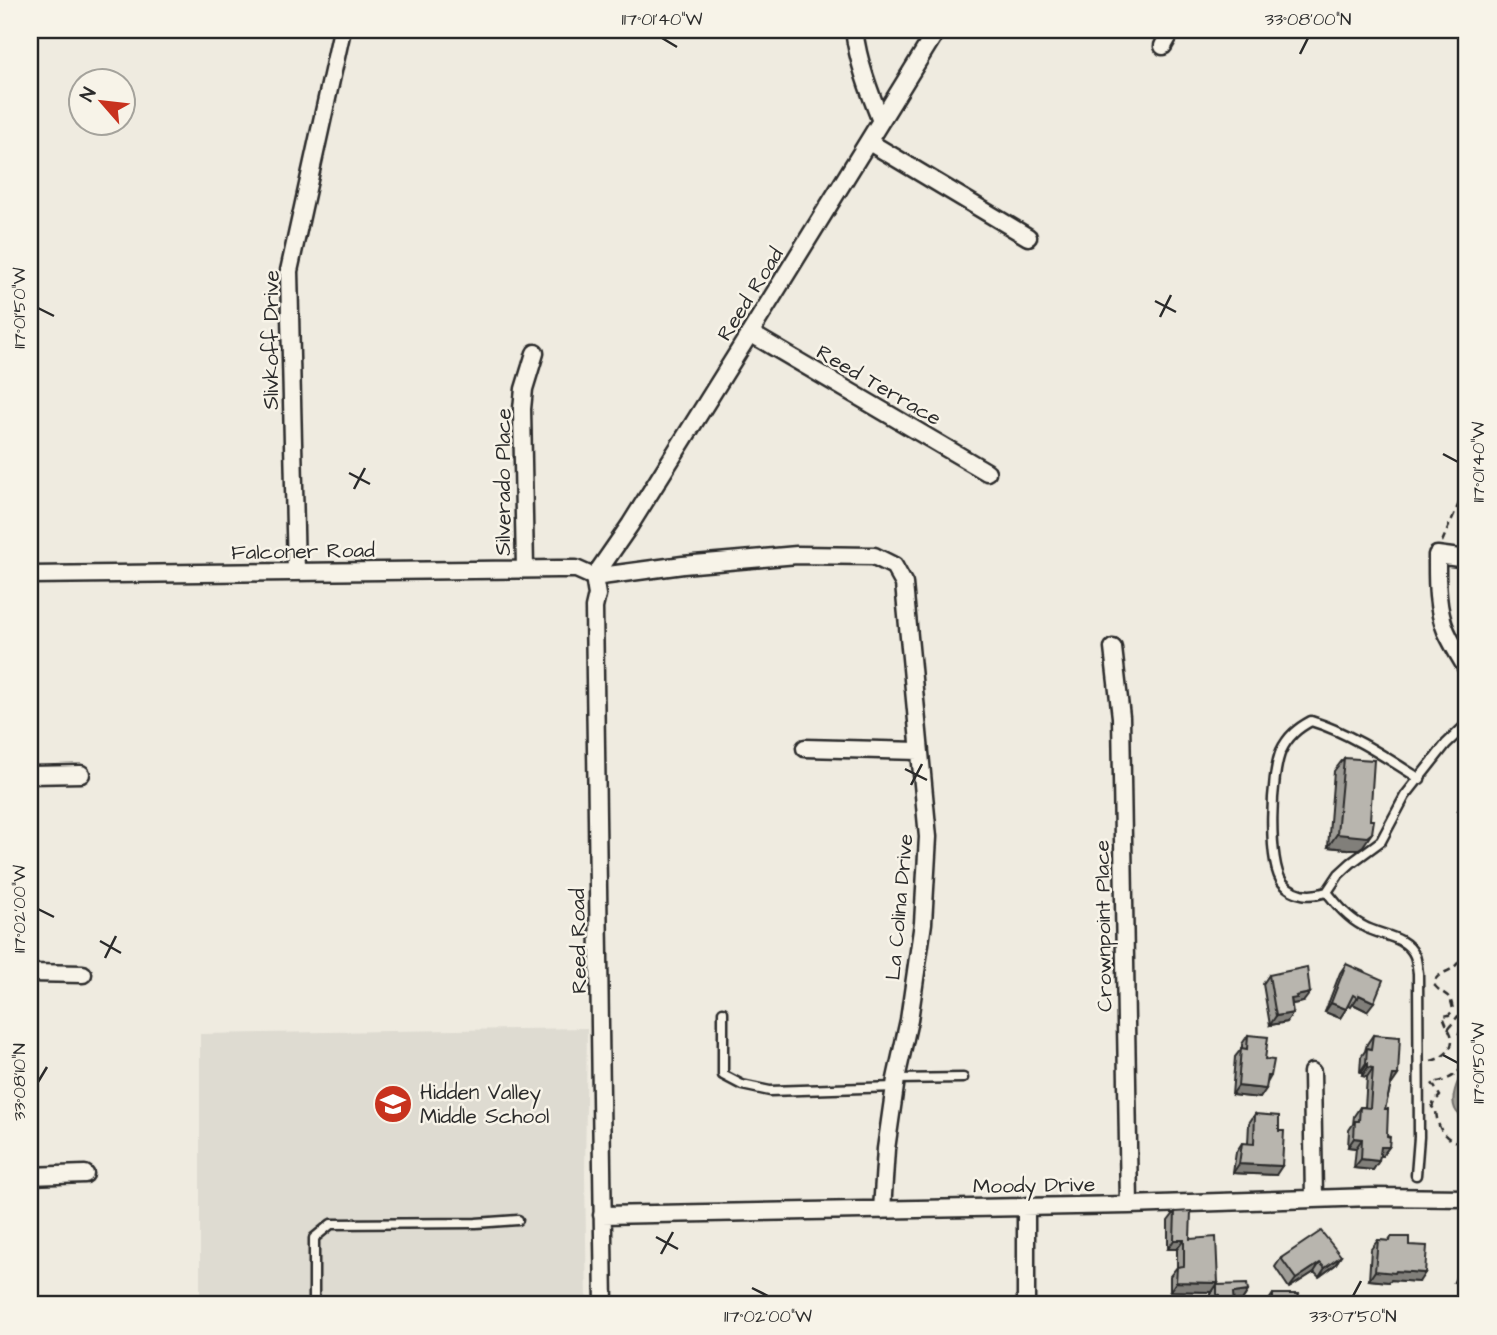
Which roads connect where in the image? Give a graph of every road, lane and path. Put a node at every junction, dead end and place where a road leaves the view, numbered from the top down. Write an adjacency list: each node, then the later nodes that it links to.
1 (342, 30): 16 (street, Slivkoff Drive)
2 (854, 30): 6 (street)
3 (937, 30): 6 (street, Reed Road)
4 (1172, 30): 5 (street)
5 (1163, 46)
6 (881, 121): 7 (street, Reed Road)
7 (869, 142): 8 (street); 9 (street, Reed Road)
8 (1028, 237)
9 (750, 333): 11 (street, Reed Terrace); 18 (street, Reed Road)
10 (536, 353): 15 (street, Silverado Place)
11 (987, 472)
12 (1467, 485): 13 (path)
13 (1437, 555): 14 (street); 20 (street)
14 (1467, 559)
15 (524, 569): 16 (street, Falconer Road); 18 (street, Falconer Road)
16 (296, 572): 17 (street, Falconer Road)
17 (30, 575)
18 (594, 577): 23 (street, La Colina Drive); 50 (street, Reed Road)
19 (1113, 648): 47 (street, Crownpoint Place)
20 (1467, 669)
21 (1467, 724): 26 (lane)
22 (805, 748): 23 (street)
23 (919, 751): 40 (street, La Colina Drive)
24 (80, 774): 25 (street)
25 (30, 775)
26 (1420, 779): 29 (lane); 29 (lane)
27 (1457, 810): 28 (path)
28 (1467, 816)
29 (1327, 892): 43 (lane)
30 (1467, 942): 36 (path)
31 (30, 973): 32 (street)
32 (83, 974)
33 (723, 1012): 40 (lane)
34 (1467, 1018): 35 (path)
35 (1462, 1021): 36 (path); 41 (path)
36 (1448, 1029): 37 (path)
37 (1431, 1061)
38 (1312, 1072): 46 (street)
39 (963, 1078): 40 (lane)
40 (896, 1083): 49 (street, La Colina Drive)
41 (1467, 1143)
42 (85, 1174): 44 (street)
43 (1416, 1175)
44 (30, 1176)
45 (1467, 1198): 46 (street, Moody Drive)
46 (1314, 1199): 47 (street, Moody Drive)
47 (1129, 1205): 48 (street, Moody Drive)
48 (1026, 1206): 49 (street, Moody Drive); 54 (street)
49 (882, 1210): 50 (street, Moody Drive)
50 (602, 1215): 53 (street, Reed Road)
51 (518, 1220): 52 (lane)
52 (314, 1305)
53 (604, 1305)
54 (1027, 1305)

